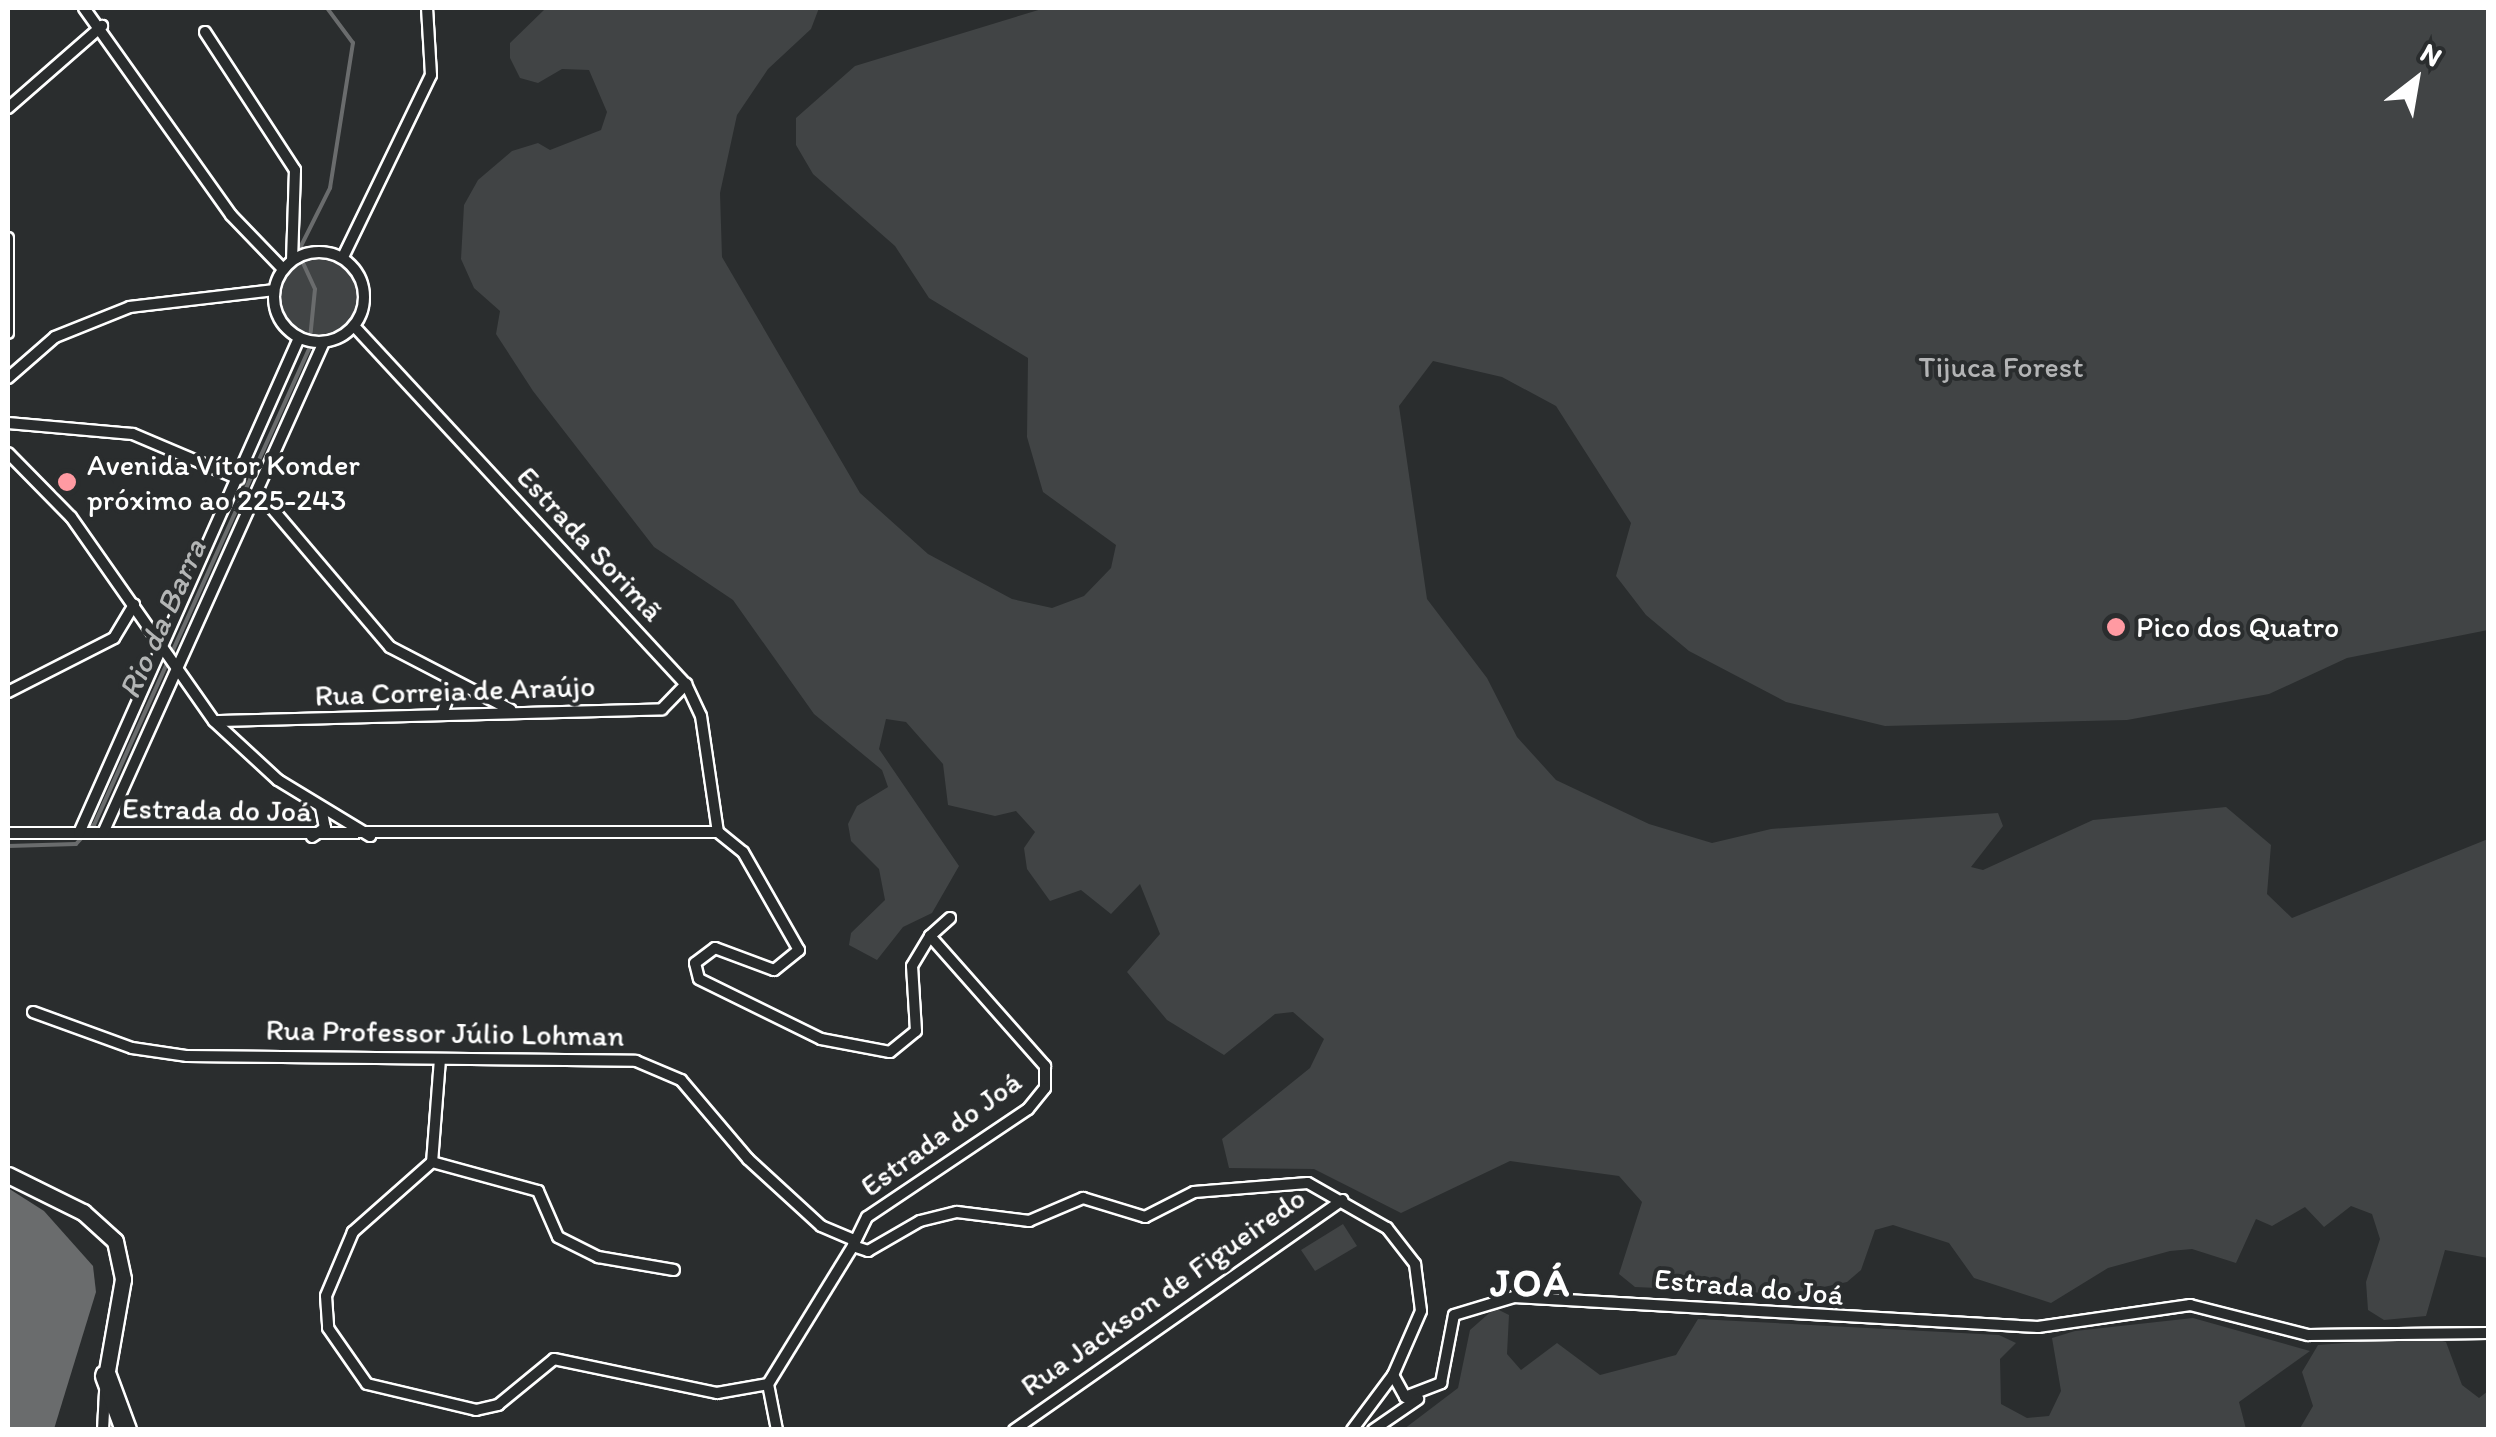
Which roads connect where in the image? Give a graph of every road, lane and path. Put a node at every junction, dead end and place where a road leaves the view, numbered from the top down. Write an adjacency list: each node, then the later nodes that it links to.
1 (84, 8): 3 (street)
2 (427, 8): 7 (street)
3 (102, 26): 5 (street); 9 (street)
4 (205, 32): 8 (street)
5 (8, 108)
6 (8, 238): 12 (street)
7 (343, 258): 8 (street); 11 (street)
8 (292, 260): 9 (street)
9 (283, 268): 10 (street)
10 (274, 290): 13 (street); 15 (street)
11 (354, 326): 14 (street); 24 (street, Estrada Sorimã)
12 (8, 333)
13 (301, 338): 14 (street); 18 (street)
14 (322, 342): 19 (street)
15 (8, 378)
16 (8, 423): 18 (street)
17 (8, 454): 20 (street)
18 (239, 479): 21 (street)
19 (259, 493): 22 (street); 23 (street)
20 (134, 605): 21 (street); 25 (street)
21 (164, 654): 22 (street); 32 (street)
22 (174, 668): 28 (street); 33 (street)
23 (453, 683): 26 (street); 27 (street)
24 (686, 684): 26 (street, Rua Correia de Araújo); 30 (street, Estrada Sorimã)
25 (8, 692)
26 (514, 710): 27 (street, Rua Correia de Araújo)
27 (442, 714): 28 (street, Rua Correia de Araújo)
28 (214, 721): 29 (street)
29 (321, 808): 34 (street); 35 (street)
30 (718, 832): 34 (street, Estrada do Joá); 37 (street)
31 (8, 833): 32 (street, Estrada do Joá)
32 (81, 833): 33 (street, Estrada do Joá)
33 (101, 833): 35 (street, Estrada do Joá)
34 (371, 836): 35 (street, Estrada do Joá)
35 (311, 838)
36 (950, 918): 37 (street)
37 (930, 936): 43 (street, Estrada do Joá)
38 (33, 1012): 39 (street, Rua Professor Júlio Lohman)
39 (440, 1059): 40 (street); 43 (street, Rua Professor Júlio Lohman)
40 (432, 1162): 44 (street); 48 (street)
41 (8, 1175): 47 (street)
42 (1343, 1200): 43 (street, Estrada do Joá); 46 (street, Estrada do Joá); 54 (street, Rua Jackson de Figueiredo)
43 (852, 1242): 48 (street)
44 (674, 1270)
45 (2488, 1333): 49 (street, Estrada do Joá)
46 (1392, 1374): 49 (street); 55 (street)
47 (106, 1376): 50 (street); 52 (highway)
48 (768, 1384): 53 (street)
49 (1420, 1397): 56 (street)
50 (105, 1430): 51 (highway)
51 (117, 1430)
52 (126, 1430)
53 (778, 1430)
54 (1014, 1430)
55 (1352, 1430)
56 (1373, 1430)

